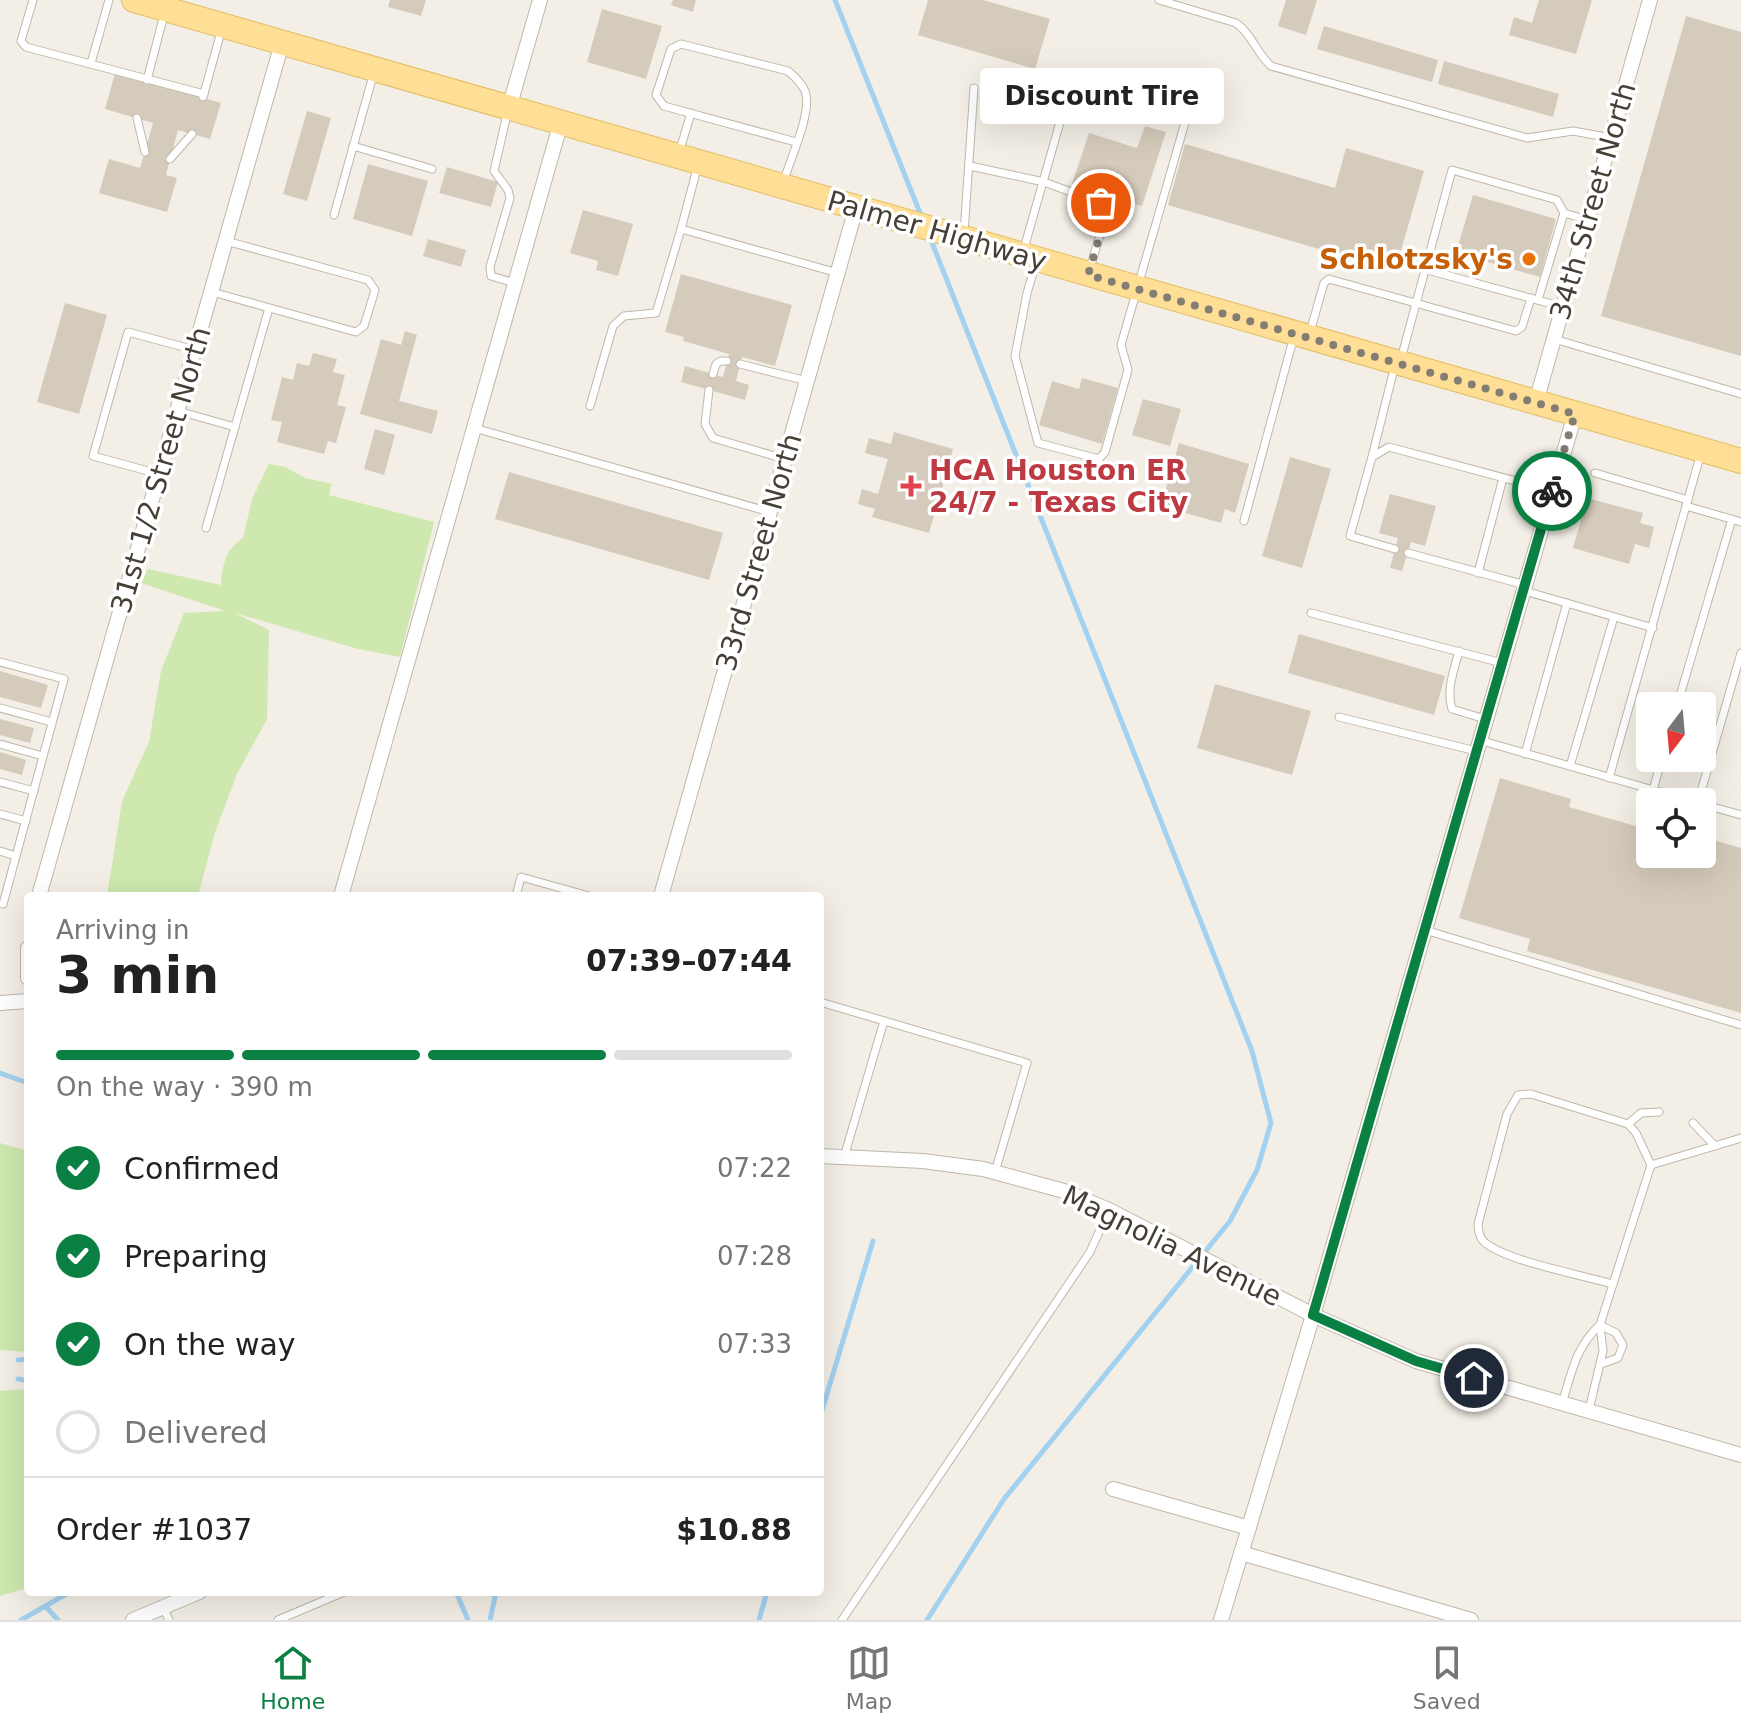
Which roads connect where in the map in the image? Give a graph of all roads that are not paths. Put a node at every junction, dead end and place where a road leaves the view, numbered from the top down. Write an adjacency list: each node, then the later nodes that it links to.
1 (33, 0): 10 (lane)
2 (109, 0): 10 (lane)
3 (134, 0): 7 (main road, Palmer Highway)
4 (540, 0): 14 (street)
5 (1159, 0): 19 (lane)
6 (1650, 0): 19 (street, 34th Street North)
7 (165, 5): 8 (main road, Palmer Highway); 12 (lane)
8 (223, 26): 9 (main road, Palmer Highway); 12 (lane)
9 (282, 43): 11 (main road, Palmer Highway); 35 (street, 31st 1/2 Street North)
10 (91, 63): 12 (lane)
11 (374, 70): 14 (main road, Palmer Highway); 21 (lane)
12 (147, 80)
13 (974, 88): 25 (lane)
14 (509, 108): 17 (main road, Palmer Highway); 40 (lane)
15 (691, 113): 20 (lane); 20 (lane); 24 (lane)
16 (137, 118): 22 (lane)
17 (561, 122): 24 (main road, Palmer Highway); 40 (street)
18 (192, 134): 23 (lane)
19 (1611, 138): 32 (street, 34th Street North)
20 (796, 142): 28 (lane)
21 (353, 146): 26 (lane); 31 (lane)
22 (145, 152)
23 (170, 159)
24 (688, 159): 28 (main road, Palmer Highway); 33 (lane)
25 (970, 166): 27 (lane); 34 (lane)
26 (432, 169)
27 (1044, 182): 36 (lane); 39 (lane); 41 (lane)
28 (782, 186): 29 (main road, Palmer Highway)
29 (856, 208): 34 (main road, Palmer Highway); 38 (street, 33rd Street North)
30 (1564, 213): 32 (lane); 37 (lane); 43 (lane)
31 (334, 215)
32 (1588, 220): 45 (street, 34th Street North)
33 (681, 229): 38 (lane); 58 (lane)
34 (959, 238): 36 (main road, Palmer Highway)
35 (226, 241): 42 (street, 31st 1/2 Street North); 46 (lane)
36 (1029, 258): 39 (main road, Palmer Highway); 41 (lane)
37 (1424, 269): 43 (lane); 44 (lane)
38 (838, 273): 54 (street, 33rd Street North)
39 (1088, 275): 41 (main road, Palmer Highway)
40 (515, 283): 62 (street)
41 (1137, 289): 47 (main road, Palmer Highway)
42 (212, 292): 46 (lane); 49 (street, 31st 1/2 Street North)
43 (1534, 299): 44 (lane); 45 (lane)
44 (1415, 303): 47 (lane); 51 (lane)
45 (1563, 307): 48 (street, 34th Street North)
46 (269, 308): 61 (lane)
47 (1302, 336): 51 (main road, Palmer Highway); 74 (lane)
48 (1554, 339): 56 (lane); 57 (street, 34th Street North)
49 (195, 350): 59 (street, 31st 1/2 Street North); 68 (lane)
50 (727, 361): 53 (lane)
51 (1398, 363): 57 (main road, Palmer Highway); 64 (lane)
52 (740, 364): 54 (lane)
53 (713, 374)
54 (807, 381): 65 (street, 33rd Street North)
55 (709, 390): 65 (lane)
56 (1741, 394)
57 (1536, 402): 60 (main road, Palmer Highway)
58 (590, 406)
59 (178, 411): 61 (lane); 68 (street, 31st 1/2 Street North)
60 (1575, 414): 63 (main road, Palmer Highway); 70 (street)
61 (235, 427): 76 (lane)
62 (474, 428): 72 (lane); 111 (street)
63 (1701, 450): 66 (main road, Palmer Highway); 71 (lane)
64 (1372, 457): 69 (lane); 77 (lane)
65 (785, 459): 72 (street, 33rd Street North)
66 (1741, 461)
67 (1595, 473): 71 (lane)
68 (159, 474): 110 (street, 31st 1/2 Street North)
69 (1503, 478): 70 (lane); 79 (lane)
70 (1553, 491): 80 (street)
71 (1687, 503): 73 (lane); 84 (lane)
72 (770, 512): 114 (street, 33rd Street North)
73 (1732, 519): 75 (lane); 89 (lane)
74 (1244, 521)
75 (1741, 522)
76 (206, 528)
77 (1395, 549)
78 (1408, 553): 79 (lane)
79 (1478, 573): 80 (lane)
80 (1524, 588): 81 (lane); 88 (street)
81 (1567, 603): 83 (lane); 96 (lane)
82 (1311, 613): 85 (lane)
83 (1614, 617): 84 (lane); 98 (lane)
84 (1653, 628): 99 (lane)
85 (1459, 651): 88 (lane); 92 (lane)
86 (1741, 653): 102 (lane)
87 (0, 662): 93 (lane)
88 (1502, 663): 92 (street)
89 (1681, 692)
90 (0, 708): 93 (lane)
91 (1339, 717): 95 (lane)
92 (1485, 719): 95 (street)
93 (52, 722): 97 (lane)
94 (0, 744): 97 (lane)
95 (1478, 746): 96 (lane); 116 (street)
96 (1525, 754): 98 (lane)
97 (43, 756): 103 (lane)
98 (1570, 766): 99 (lane)
99 (1609, 778): 101 (lane)
100 (0, 782): 103 (lane)
101 (1646, 788)
102 (1702, 788)
103 (34, 791): 107 (lane)
104 (1716, 808): 106 (lane)
105 (0, 814): 107 (lane)
106 (1741, 815)
107 (26, 821): 109 (lane)
108 (0, 851): 109 (lane)
109 (16, 856): 115 (lane)
110 (40, 892)
111 (342, 892)
112 (517, 892): 113 (lane)
113 (575, 892)
114 (662, 892)
115 (3, 898)
116 (1423, 930): 121 (lane); 133 (street)
117 (24, 1001): 118 (street)
118 (0, 1003)
119 (824, 1003): 120 (lane)
120 (884, 1021): 128 (lane); 130 (lane)
121 (1741, 1025)
122 (1659, 1112): 124 (lane)
123 (1693, 1123): 126 (lane)
124 (1628, 1124): 129 (lane); 132 (lane)
125 (1741, 1138): 126 (lane)
126 (1715, 1146): 129 (lane)
127 (824, 1156): 128 (street, Magnolia Avenue)
128 (844, 1157): 130 (street, Magnolia Avenue)
129 (1651, 1165): 132 (lane)
130 (995, 1172): 131 (street, Magnolia Avenue)
131 (1109, 1210): 133 (street, Magnolia Avenue); 147 (lane)
132 (1613, 1284): 134 (lane)
133 (1313, 1315): 136 (street, Magnolia Avenue); 140 (street)
134 (1600, 1325): 135 (lane); 135 (lane); 136 (lane)
135 (1601, 1364): 137 (lane)
136 (1562, 1404): 137 (street, Magnolia Avenue)
137 (1588, 1411): 138 (street, Magnolia Avenue)
138 (1741, 1455)
139 (1113, 1489): 140 (street)
140 (1249, 1528): 141 (street)
141 (1241, 1553): 148 (street); 149 (street)
142 (188, 1596): 144 (street)
143 (335, 1596): 146 (lane)
144 (166, 1614): 145 (street)
145 (133, 1620)
146 (278, 1620)
147 (842, 1620)
148 (1221, 1620)
149 (1471, 1620)

